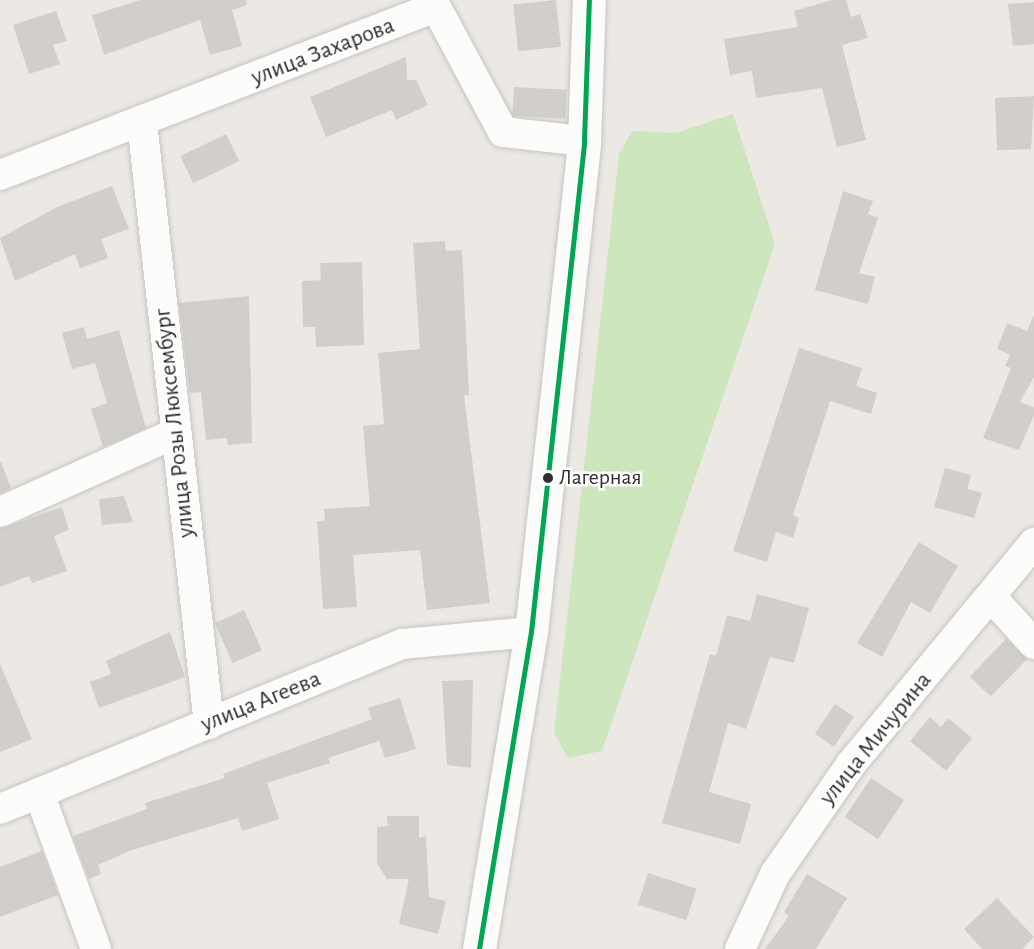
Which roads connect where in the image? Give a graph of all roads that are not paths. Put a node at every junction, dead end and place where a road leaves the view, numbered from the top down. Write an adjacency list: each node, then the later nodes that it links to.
1 (589, 0): 3 (main road)
2 (142, 122): 3 (street, улица Захарова); 4 (street, улица Захарова); 5 (street, улица Розы Люксембург)
3 (584, 141): 9 (main road)
4 (0, 175)
5 (176, 433): 6 (street); 11 (street, улица Розы Люксембург)
6 (0, 513)
7 (1034, 543): 8 (street, улица Мичурина)
8 (993, 598): 10 (street); 16 (street, улица Мичурина)
9 (531, 632): 11 (street, улица Агеева); 15 (main road)
10 (1034, 644)
11 (208, 724): 12 (street, улица Агеева)
12 (39, 793): 13 (street, улица Агеева); 14 (street)
13 (0, 809)
14 (96, 949)
15 (479, 949)
16 (740, 949)

